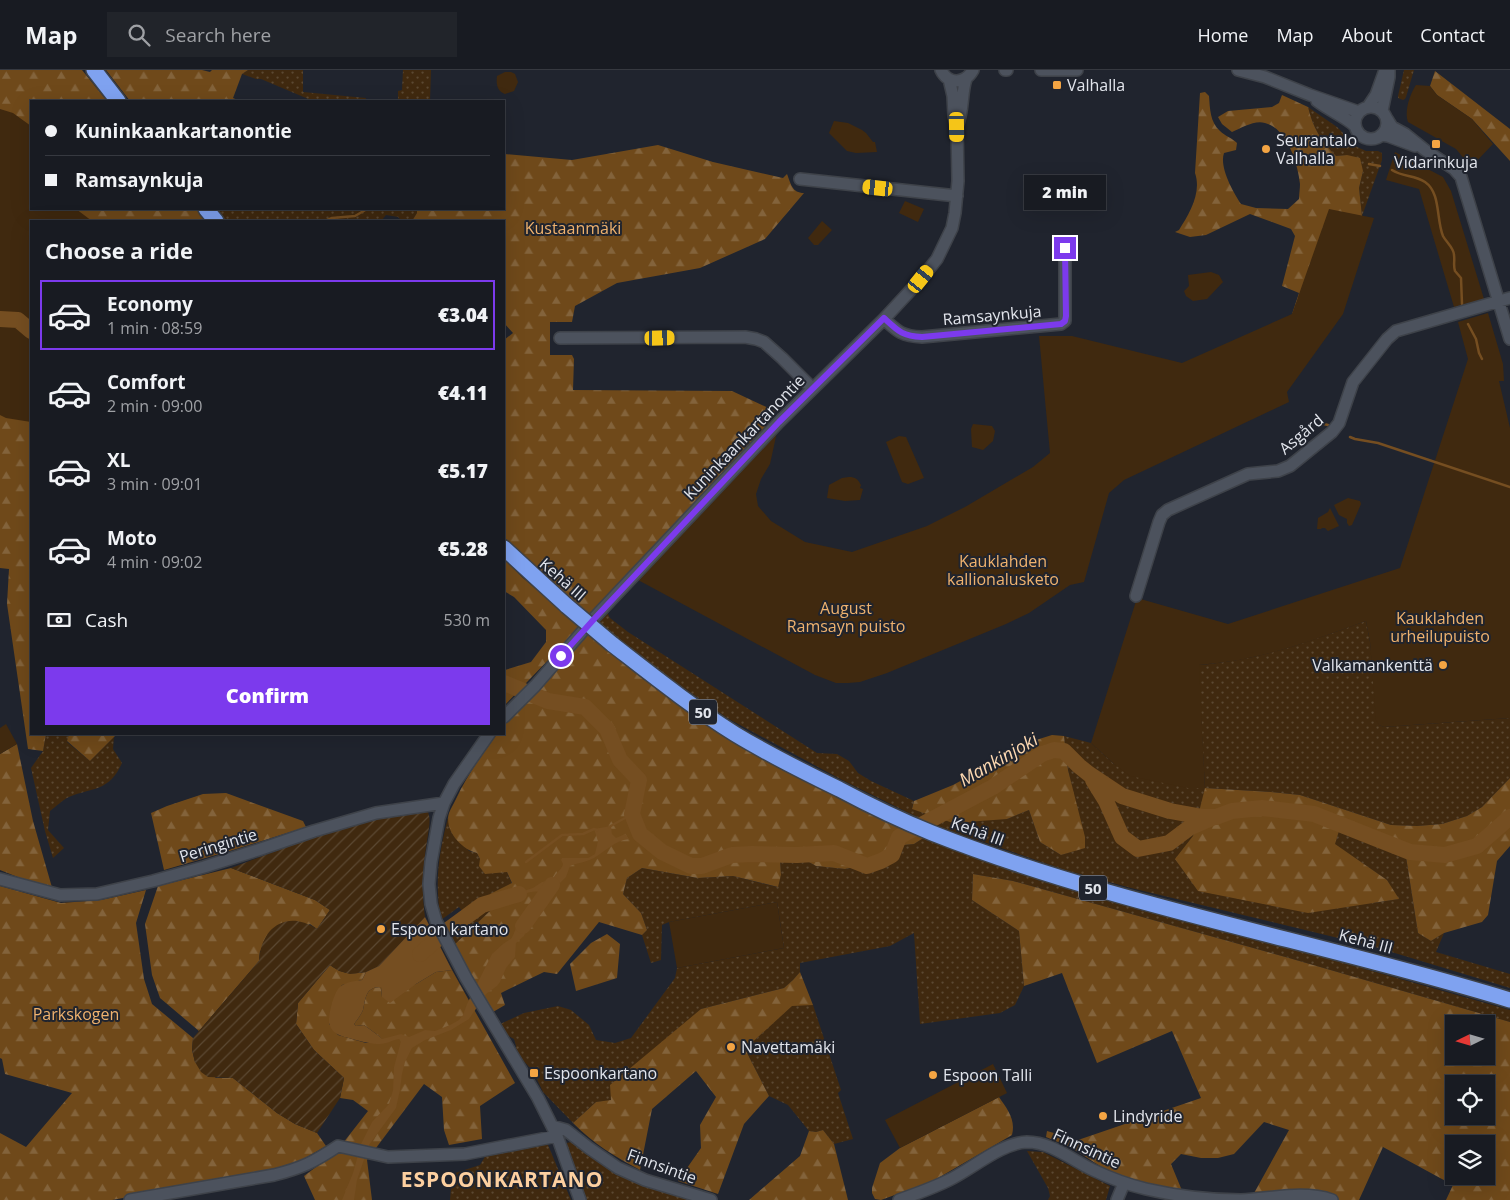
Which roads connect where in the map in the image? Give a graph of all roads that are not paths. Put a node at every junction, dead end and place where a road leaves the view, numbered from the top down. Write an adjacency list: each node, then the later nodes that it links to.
1 (94, 70): 11 (highway)
2 (941, 70): 9 (street)
3 (978, 70): 8 (street)
4 (1041, 70): 5 (street)
5 (1077, 70)
6 (1238, 70): 10 (street)
7 (1387, 70): 12 (street); 13 (street)
8 (970, 73): 9 (street); 15 (street, Kuninkaankartanontie)
9 (948, 79): 15 (street, Kuninkaankartanontie)
10 (1310, 95): 12 (street); 14 (street)
11 (117, 100)
12 (1363, 109): 13 (street); 14 (street)
13 (1384, 115): 16 (street); 17 (street)
14 (1355, 126): 16 (street)
15 (957, 127): 19 (street, Kuninkaankartanontie)
16 (1381, 135): 17 (street)
17 (1425, 150): 23 (street)
18 (800, 179): 19 (street)
19 (957, 196): 24 (street, Kuninkaankartanontie)
20 (207, 210): 21 (highway)
21 (215, 220)
22 (1065, 248): 24 (street, Ramsaynkuja)
23 (1505, 300): 26 (street); 29 (street, Asgård)
24 (884, 318): 27 (street, Kuninkaankartanontie)
25 (560, 338): 27 (street)
26 (1510, 339)
27 (812, 388): 30 (street, Kuninkaankartanontie)
28 (505, 549): 34 (highway, Kehä III / 50, bridge)
29 (1136, 596)
30 (505, 716)
31 (488, 735): 32 (street)
32 (444, 803): 33 (street, Peringintie); 35 (street)
33 (0, 879)
34 (1510, 1000)
35 (555, 1131): 37 (street); 38 (street); 39 (street, Finnsintie)
36 (1124, 1183): 40 (street, Finnsintie); 41 (street); 42 (street, Finnsintie)
37 (130, 1200)
38 (580, 1200)
39 (711, 1200)
40 (899, 1200)
41 (1118, 1200)
42 (1242, 1200): 43 (street, Finnsintie)
43 (1332, 1200)

